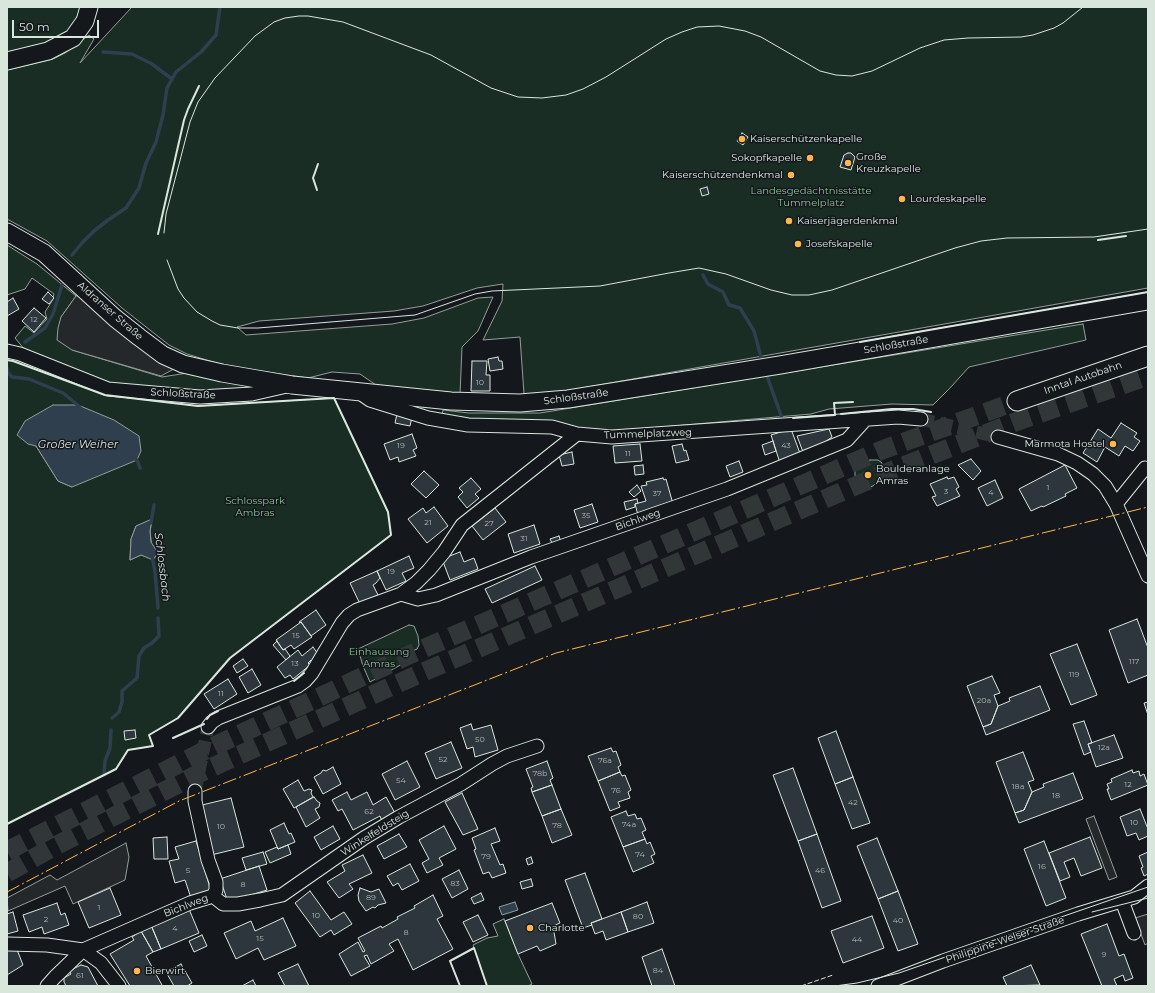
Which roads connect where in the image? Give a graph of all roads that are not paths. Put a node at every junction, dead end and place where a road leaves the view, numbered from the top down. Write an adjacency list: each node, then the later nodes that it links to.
1 (89, 7): 2 (main road)
2 (7, 61)
3 (7, 232): 7 (main road, Aldranser Straße)
4 (1148, 301): 8 (main road, Schloßstraße)
5 (7, 351): 7 (street, Schloßstraße)
6 (1148, 356): 9 (highway, Inntal Autobahn)
7 (292, 385): 8 (main road, Schloßstraße)
8 (358, 392): 12 (street, Tummelplatzweg)
9 (1017, 402)
10 (866, 419): 11 (street, Tummelplatzweg); 12 (street, Tummelplatzweg); 17 (street, Bichlweg)
11 (921, 419)
12 (577, 434): 17 (street)
13 (998, 437): 15 (street)
14 (1145, 468): 15 (street)
15 (1116, 504): 16 (street)
16 (1148, 576)
17 (401, 594): 18 (street)
18 (208, 727)
19 (537, 746): 22 (street, Winkelfeldsteig)
20 (195, 791): 22 (street, Bichlweg)
21 (1148, 886): 24 (street, Philippine-Welser-Straße)
22 (213, 896): 27 (street, Bichlweg)
23 (1148, 897): 24 (street, Philippine-Welser-Straße)
24 (1128, 899): 25 (street); 28 (street, Philippine-Welser-Straße)
25 (1134, 933)
26 (7, 944): 27 (street)
27 (82, 950): 29 (street); 30 (street)
28 (897, 983): 31 (street, Philippine-Welser-Straße)
29 (47, 986)
30 (119, 986)
31 (878, 986)

